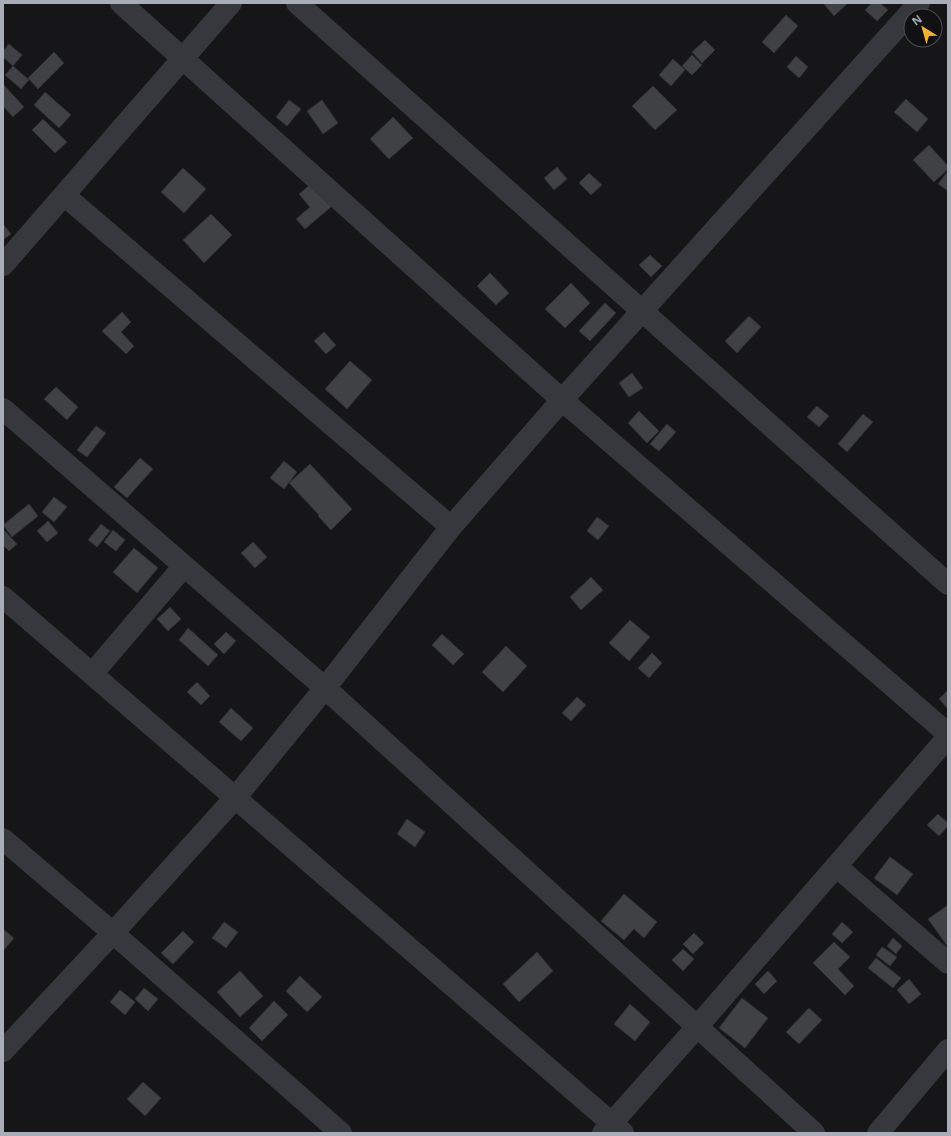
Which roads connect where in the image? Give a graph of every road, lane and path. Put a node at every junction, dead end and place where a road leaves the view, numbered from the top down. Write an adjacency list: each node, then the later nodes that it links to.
1 (121, 3): 5 (street)
2 (231, 3): 5 (street)
3 (297, 3): 8 (street)
4 (909, 6): 8 (street)
5 (183, 58): 6 (street); 9 (street)
6 (64, 195): 7 (street); 11 (street)
7 (3, 265)
8 (644, 311): 9 (street); 13 (street)
9 (562, 400): 11 (street); 17 (street)
10 (3, 408): 12 (street)
11 (451, 527): 16 (street)
12 (184, 566): 15 (street); 16 (street)
13 (948, 584)
14 (3, 597): 15 (street)
15 (92, 674): 18 (street)
16 (325, 688): 18 (street); 23 (street)
17 (948, 736): 20 (street)
18 (235, 798): 21 (street); 26 (street)
19 (3, 839): 21 (street)
20 (836, 866): 22 (street); 23 (street)
21 (113, 933): 25 (street); 27 (street)
22 (948, 963)
23 (698, 1027): 26 (street); 28 (street)
24 (948, 1050): 29 (street)
25 (3, 1051)
26 (613, 1130)
27 (341, 1133)
28 (814, 1133)
29 (878, 1133)

